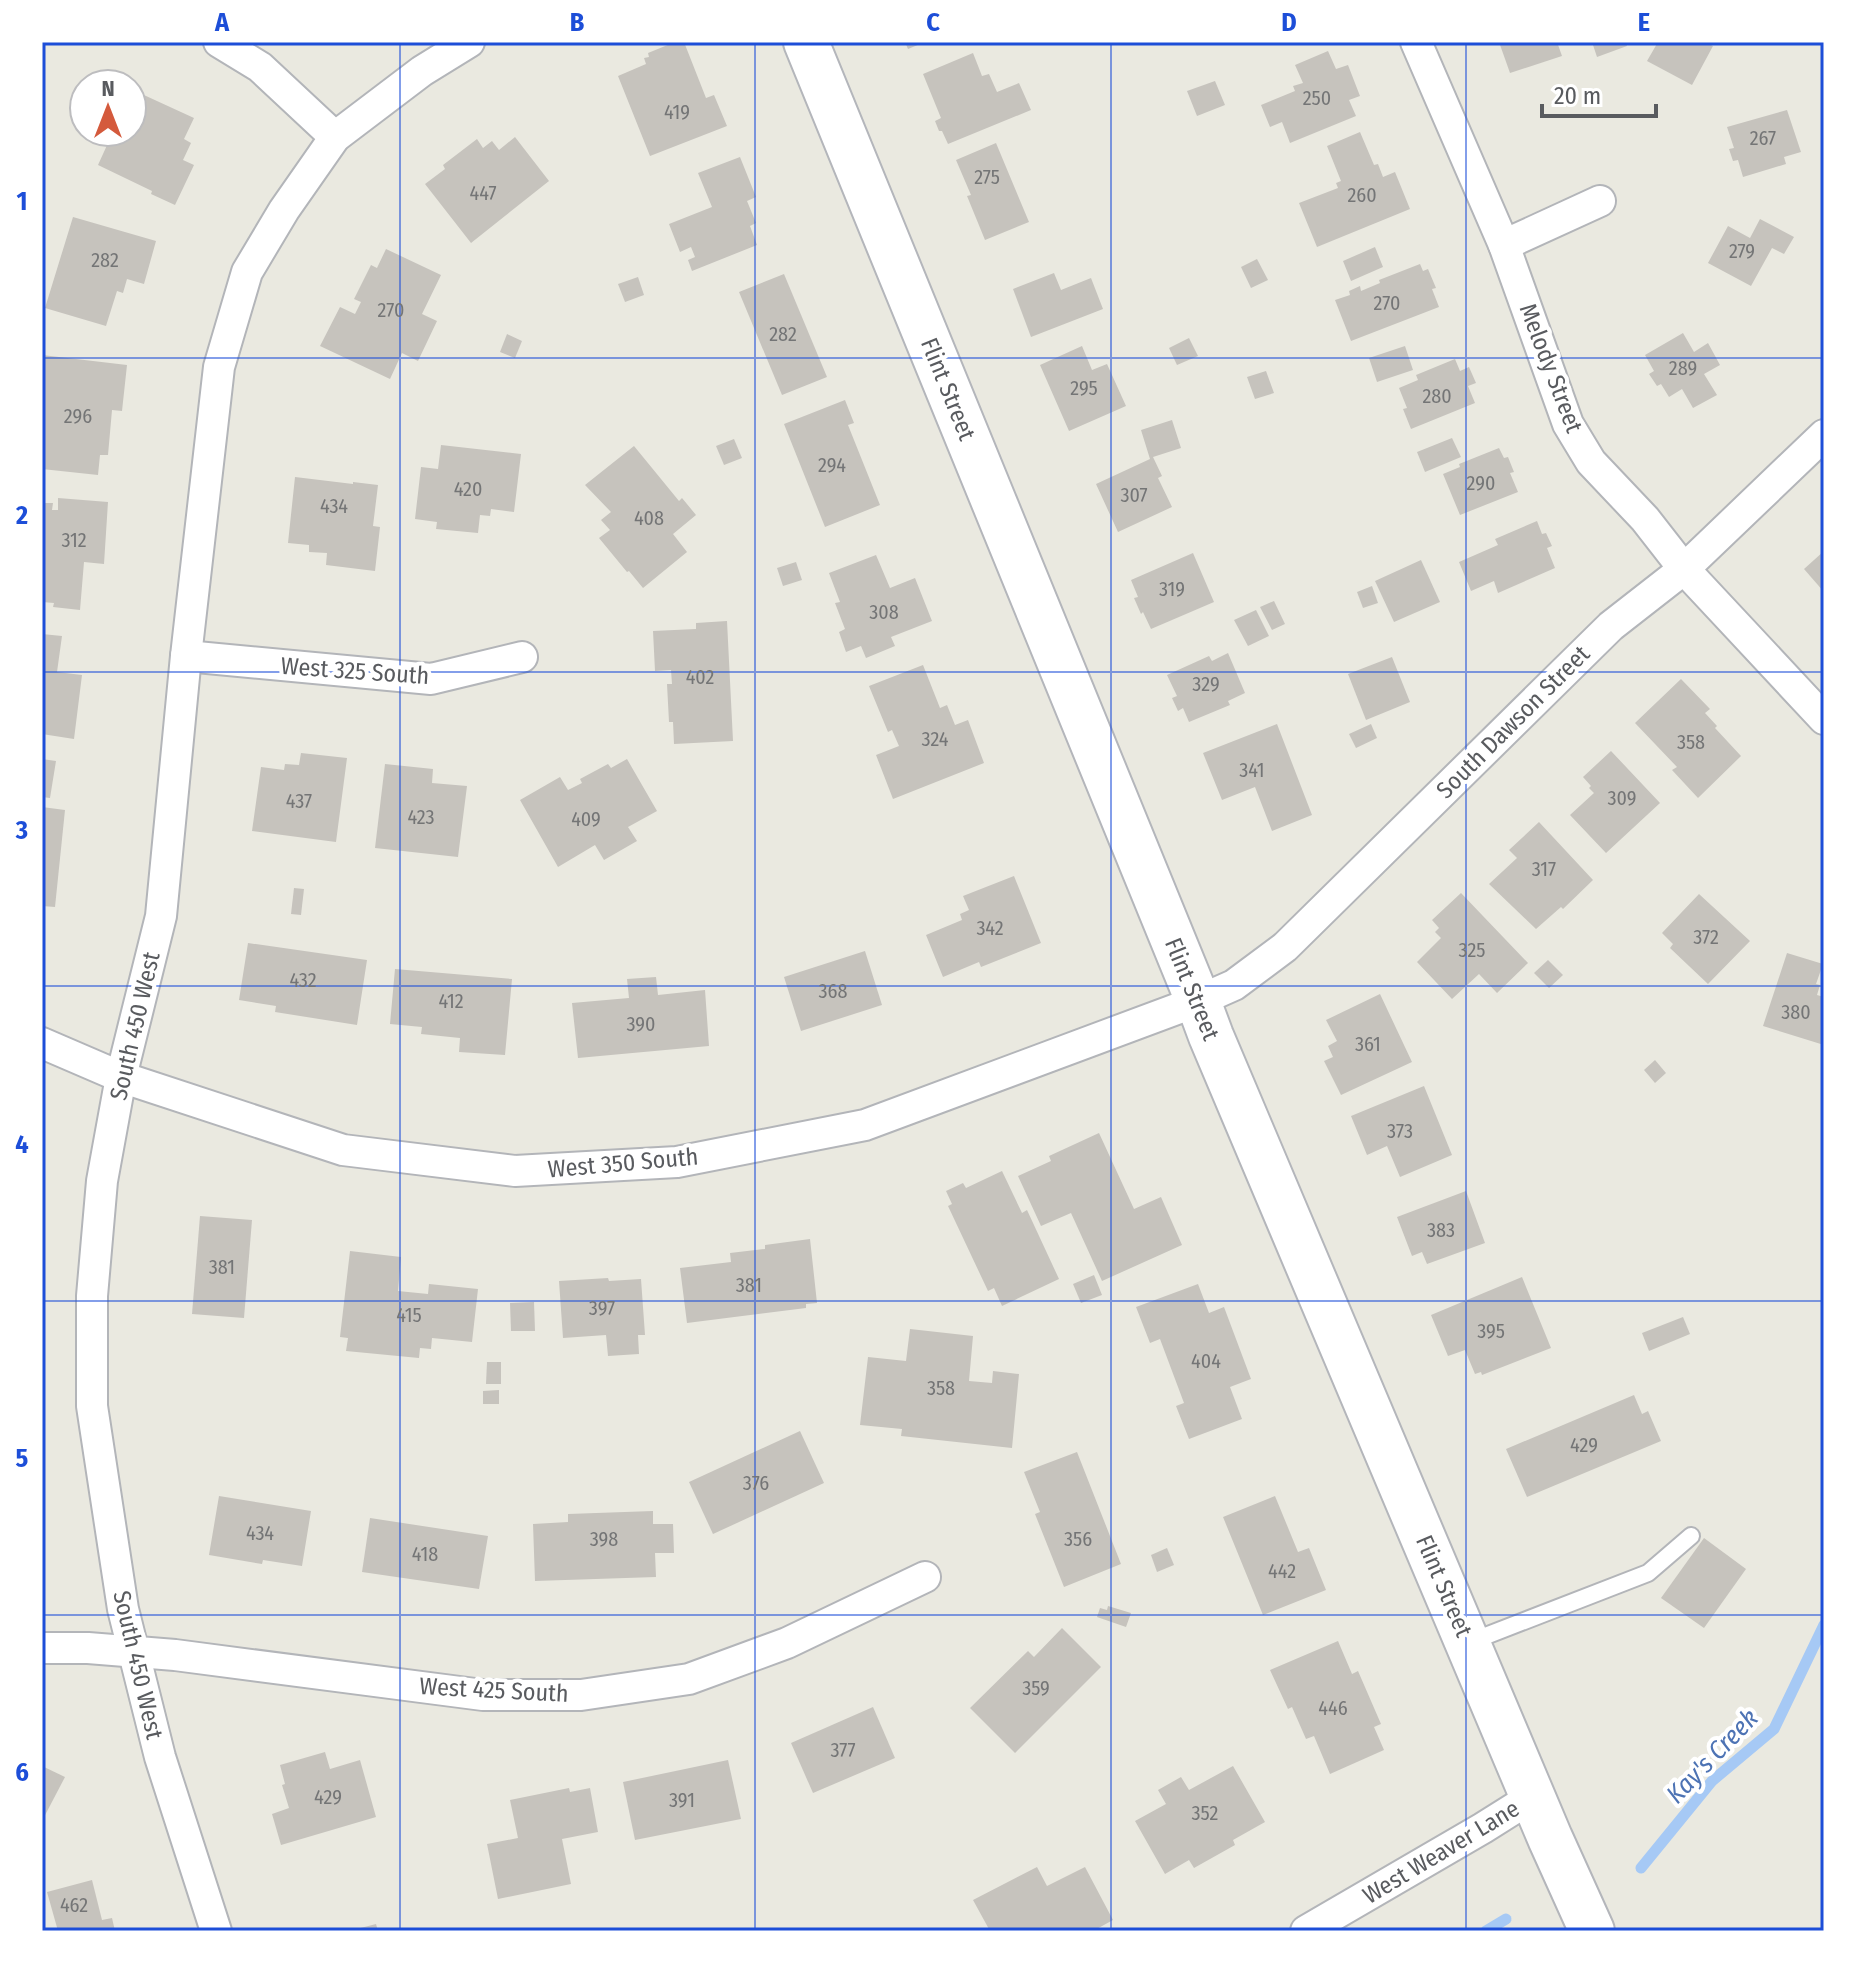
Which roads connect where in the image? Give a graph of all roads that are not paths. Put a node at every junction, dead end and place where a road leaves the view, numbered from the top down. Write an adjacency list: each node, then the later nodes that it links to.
1 (219, 42): 5 (street)
2 (469, 42): 5 (street, South 450 West)
3 (806, 42): 13 (street, Flint Street)
4 (1416, 42): 7 (street, Melody Street)
5 (335, 137): 10 (street, South 450 West)
6 (1600, 201): 7 (street)
7 (1504, 245): 9 (street, Melody Street)
8 (1824, 435): 9 (street, South Dawson Street)
9 (1684, 569): 12 (street, Melody Street); 13 (street, South Dawson Street)
10 (186, 656): 11 (street, West 325 South); 15 (street, South 450 West)
11 (522, 657)
12 (1824, 719)
13 (1198, 1001): 15 (street, West 350 South); 18 (street, Flint Street)
14 (42, 1043): 15 (street, West 350 South)
15 (121, 1077): 20 (street, South 450 West)
16 (1691, 1536): 18 (lane)
17 (925, 1577): 20 (street, West 425 South)
18 (1468, 1643): 21 (street, Flint Street)
19 (42, 1648): 20 (street, West 425 South)
20 (133, 1652): 22 (street, South 450 West)
21 (1534, 1796): 23 (street, West Weaver Lane); 24 (street, Flint Street)
22 (216, 1931)
23 (1306, 1931)
24 (1592, 1931)

